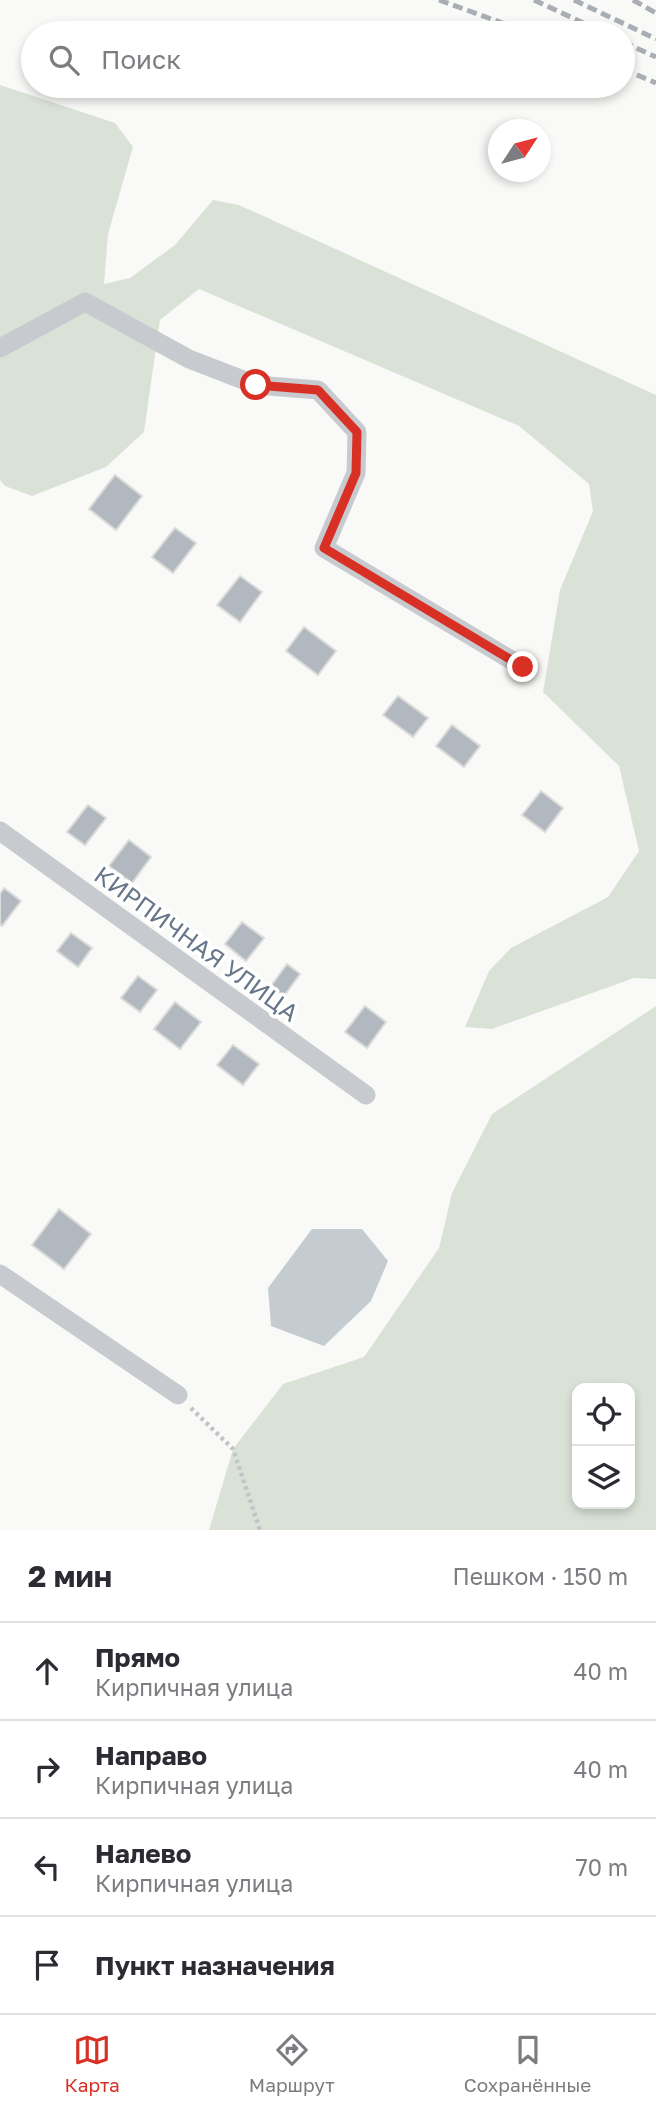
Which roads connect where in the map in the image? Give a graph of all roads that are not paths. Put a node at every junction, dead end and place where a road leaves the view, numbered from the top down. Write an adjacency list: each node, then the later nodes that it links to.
1 (0, 348): 2 (street)
2 (523, 667)
3 (0, 831): 4 (street, КИРПИЧНАЯ УЛИЦА)
4 (366, 1096)
5 (0, 1274): 6 (street)
6 (178, 1395)

